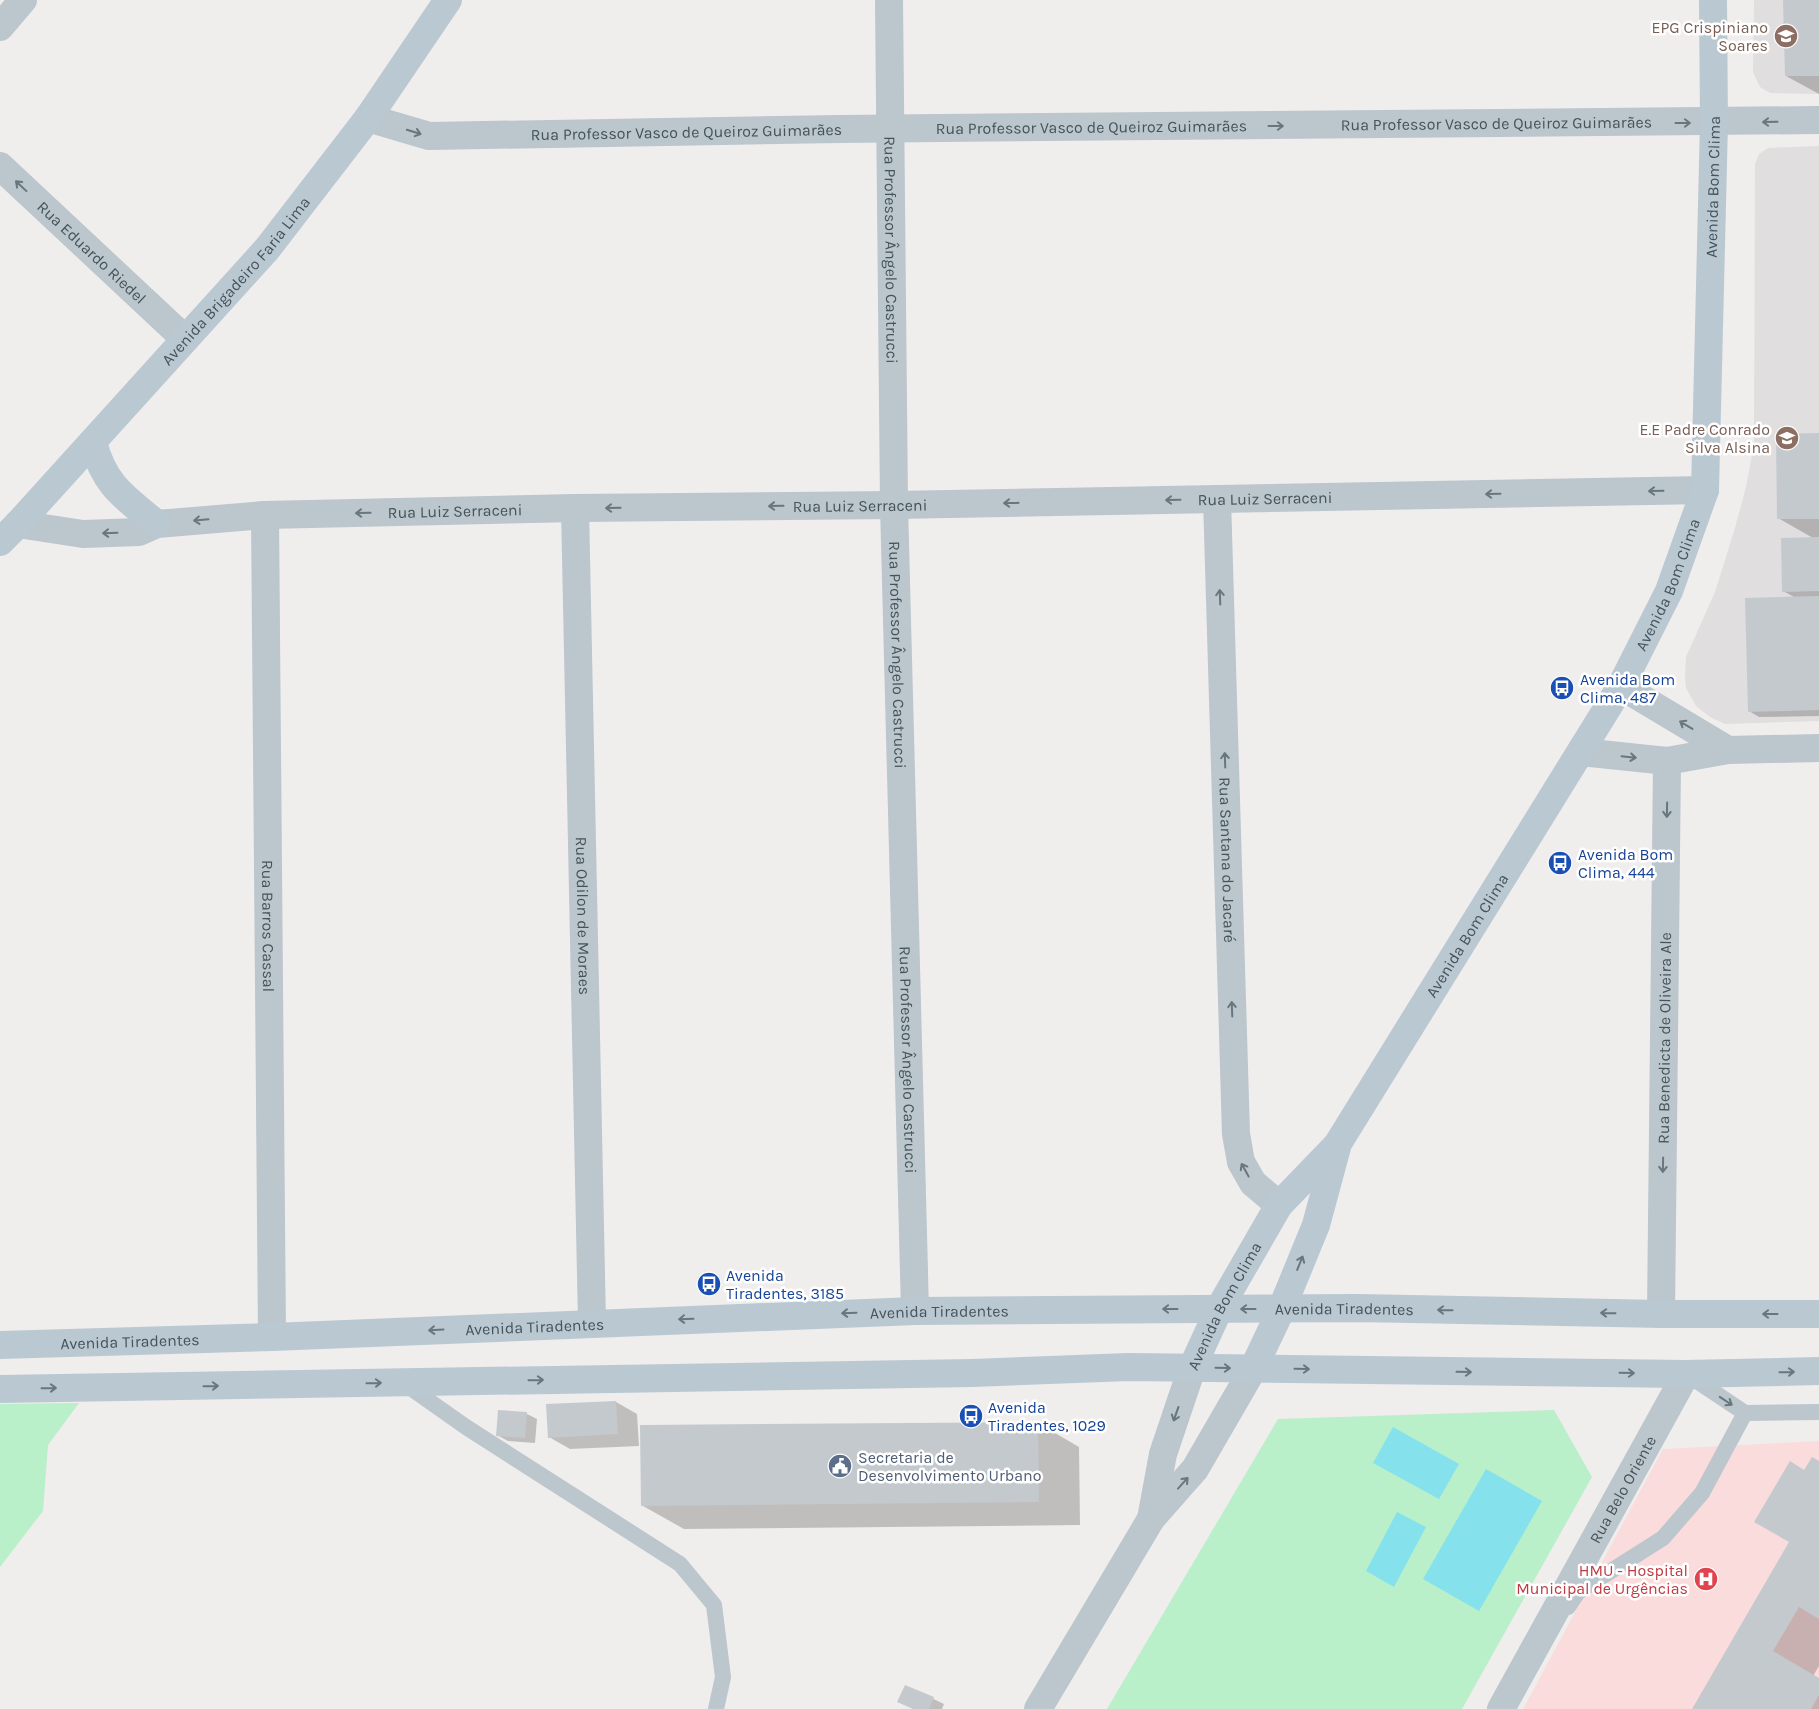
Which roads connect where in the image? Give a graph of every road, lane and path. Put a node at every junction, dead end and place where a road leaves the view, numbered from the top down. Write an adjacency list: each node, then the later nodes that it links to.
1 (23, 0): 5 (street)
2 (448, 0): 6 (main road, Avenida Brigadeiro Faria Lima)
3 (889, 0): 9 (street, Rua Professor Ângelo Castrucci)
4 (1713, 0): 8 (main road, Avenida Bom Clima)
5 (0, 27)
6 (368, 118): 9 (street, Rua Professor Vasco de Queiroz Guimarães, one-way to 9); 11 (main road, Avenida Brigadeiro Faria Lima)
7 (1819, 120): 8 (street, Rua Professor Vasco de Queiroz Guimarães, one-way to 8)
8 (1714, 122): 9 (street, Rua Professor Vasco de Queiroz Guimarães, one-way to 8); 13 (main road, Avenida Bom Clima)
9 (890, 128): 15 (street, Rua Professor Ângelo Castrucci)
10 (0, 166): 11 (street, Rua Eduardo Riedel, one-way to 10)
11 (185, 339): 12 (main road, Avenida Brigadeiro Faria Lima)
12 (93, 442): 18 (main road); 19 (main road, Avenida Brigadeiro Faria Lima)
13 (1704, 490): 14 (street, Rua Luiz Serraceni, one-way to 14); 20 (main road, Avenida Bom Clima)
14 (1217, 499): 15 (street, Rua Luiz Serraceni, one-way to 15); 26 (street, Rua Santana do Jacaré, one-way to 14)
15 (894, 505): 16 (street, Rua Luiz Serraceni, one-way to 16); 29 (street, Rua Professor Ângelo Castrucci)
16 (575, 508): 17 (street, Rua Luiz Serraceni, one-way to 17); 32 (street, Rua Odilon de Moraes)
17 (265, 515): 18 (street, Rua Luiz Serraceni, one-way to 18); 33 (street, Rua Barros Cassal)
18 (157, 524): 19 (street, Rua Luiz Serraceni, one-way to 19)
19 (9, 533)
20 (1621, 686): 22 (street, one-way to 20); 23 (main road, Avenida Bom Clima)
21 (1819, 748): 22 (street)
22 (1728, 750): 24 (street)
23 (1581, 752): 24 (street, one-way to 24); 25 (main road, Avenida Bom Clima)
24 (1668, 761): 30 (street, Rua Benedicta de Oliveira Ale, one-way to 30)
25 (1337, 1145): 26 (main road, Avenida Bom Clima); 27 (main road, Avenida Bom Clima, one-way to 25)
26 (1279, 1205): 28 (main road, Avenida Bom Clima)
27 (1282, 1308): 28 (main road, Avenida Tiradentes, one-way to 28); 30 (main road, Avenida Tiradentes, one-way to 27); 36 (main road, Avenida Bom Clima)
28 (1219, 1309): 29 (main road, Avenida Tiradentes, one-way to 29); 35 (main road, Avenida Bom Clima)
29 (915, 1311): 32 (main road, Avenida Tiradentes, one-way to 32)
30 (1661, 1314): 31 (main road, Avenida Tiradentes, one-way to 30)
31 (1819, 1314)
32 (592, 1323): 33 (main road, Avenida Tiradentes, one-way to 33)
33 (272, 1337): 34 (main road, Avenida Tiradentes)
34 (0, 1345)
35 (1192, 1368): 36 (main road, one-way to 36); 39 (main road, one-way to 35); 43 (street, Avenida Bom Clima, one-way to 43)
36 (1253, 1369): 38 (main road, one-way to 38); 43 (street, Avenida Bom Clima, one-way to 36)
37 (1819, 1372): 38 (main road, one-way to 37)
38 (1686, 1374): 42 (lane, one-way to 42); 44 (street, Rua Belo Oriente)
39 (403, 1382): 40 (main road, one-way to 39); 45 (lane)
40 (0, 1389)
41 (1819, 1412): 42 (lane)
42 (1745, 1413): 44 (lane)
43 (1150, 1519): 46 (street, Avenida Bom Clima)
44 (1505, 1702)
45 (716, 1709)
46 (1038, 1709)

